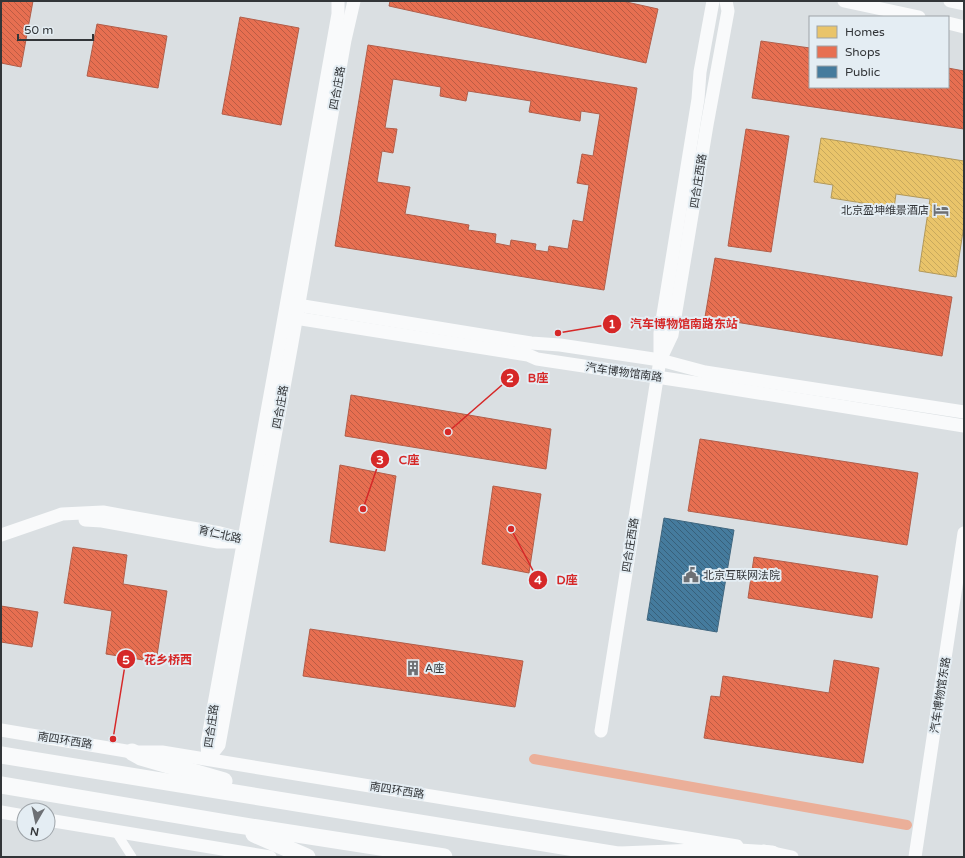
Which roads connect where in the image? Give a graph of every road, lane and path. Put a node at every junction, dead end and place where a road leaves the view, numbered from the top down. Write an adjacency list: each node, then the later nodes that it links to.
1 (338, 1): 11 (street, 四合庄路)
2 (354, 1): 11 (street, 四合庄路)
3 (713, 1): 12 (street, 四合庄西路)
4 (726, 1): 12 (street, 四合庄西路)
5 (844, 1): 8 (street)
6 (950, 1): 7 (street)
7 (964, 4)
8 (914, 16)
9 (949, 23): 10 (street)
10 (964, 27)
11 (292, 311): 12 (street, 汽车博物馆南路); 13 (street, 汽车博物馆南路); 19 (street, 四合庄路)
12 (660, 360): 13 (street, 四合庄西路); 14 (street, 汽车博物馆南路)
13 (658, 377): 15 (street, 汽车博物馆南路); 21 (street, 四合庄西路)
14 (964, 412)
15 (964, 426)
16 (964, 533): 40 (street, 汽车博物馆东路)
17 (1, 535): 19 (street, 育仁北路)
18 (1, 541): 19 (street, 育仁北路)
19 (247, 541): 24 (street, 四合庄路)
20 (1, 730): 22 (street, 南四环西路)
21 (601, 731)
22 (132, 752): 24 (street, 南四环西路); 26 (highway)
23 (1, 755): 26 (highway)
24 (208, 759): 32 (street, 南四环西路)
25 (1, 785): 30 (highway)
26 (291, 802): 34 (highway)
27 (1, 812): 28 (street)
28 (16, 815)
29 (56, 821): 31 (street)
30 (232, 824): 37 (highway); 38 (highway)
31 (116, 832): 33 (street); 35 (street)
32 (772, 854): 34 (highway); 39 (street, 南四环西路)
33 (251, 856): 36 (street)
34 (625, 856)
35 (132, 857)
36 (270, 857)
37 (307, 857)
38 (444, 857)
39 (792, 857)
40 (915, 857)

